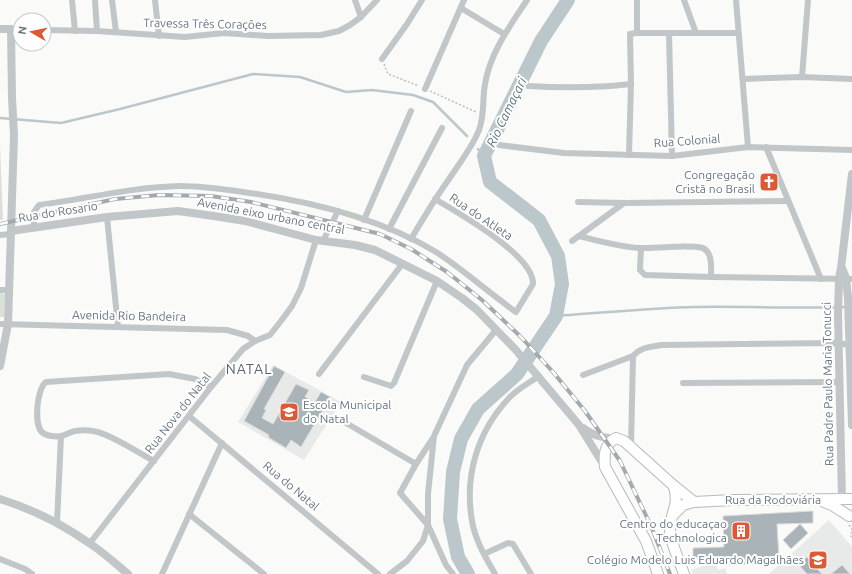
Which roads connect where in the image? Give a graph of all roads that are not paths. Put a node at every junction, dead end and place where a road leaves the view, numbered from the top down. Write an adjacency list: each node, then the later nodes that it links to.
1 (72, 0): 19 (street)
2 (95, 0): 20 (street)
3 (112, 0): 21 (street)
4 (155, 0): 27 (street)
5 (354, 0): 15 (street)
6 (378, 0): 15 (street, Travessa Três Corações)
7 (422, 0): 28 (street)
8 (464, 0): 14 (street)
9 (527, 0): 25 (street)
10 (637, 0): 22 (street)
11 (684, 0): 23 (street)
12 (736, 0): 24 (street)
13 (808, 0): 29 (street)
14 (461, 8): 25 (street); 34 (street)
15 (361, 17): 27 (street, Travessa Três Corações)
16 (0, 29): 17 (street)
17 (11, 29): 54 (street)
18 (52, 30): 19 (street, Travessa Três Corações)
19 (75, 31): 20 (street, Travessa Três Corações)
20 (97, 31): 21 (street, Travessa Três Corações)
21 (116, 32): 27 (street, Travessa Três Corações)
22 (634, 33): 26 (street); 32 (street)
23 (696, 33): 24 (street); 26 (street)
24 (738, 33): 30 (street)
25 (504, 34): 45 (street)
26 (670, 34): 42 (street)
27 (159, 36)
28 (382, 59)
29 (802, 77): 30 (street); 31 (street)
30 (742, 79): 38 (street)
31 (852, 79)
32 (631, 84): 33 (street); 41 (street)
33 (528, 86)
34 (425, 89)
35 (410, 110): 51 (street)
36 (442, 128): 53 (street)
37 (499, 145): 41 (street, Rua Colonial)
38 (748, 147): 39 (street, Rua Colonial); 42 (street, Rua Colonial)
39 (766, 147): 40 (street, Rua Colonial); 46 (street)
40 (852, 150)
41 (629, 154): 42 (street, Rua Colonial)
42 (672, 156)
43 (852, 174): 44 (street, Rua Padre Paulo Maria Tonucci)
44 (851, 192): 63 (street, Rua Padre Paulo Maria Tonucci)
45 (435, 199): 57 (street, Rua do Atleta); 57 (street, Rua do Atleta)
46 (788, 201): 48 (street); 64 (street)
47 (578, 202): 48 (street)
48 (625, 203): 56 (street)
49 (338, 211): 51 (street); 52 (street); 58 (street, Rua Nova do Natal)
50 (107, 216): 52 (street, Rua do Rosario); 58 (street, Avenida eixo urbano central); 69 (street)
51 (364, 220): 53 (street)
52 (34, 228): 54 (street, Rua do Rosario)
53 (389, 229): 57 (street)
54 (11, 232): 55 (street); 67 (street)
55 (0, 235)
56 (579, 236): 59 (street); 60 (street)
57 (411, 239)
58 (320, 240): 61 (street, Avenida eixo urbano central); 71 (street, Rua Nova do Natal)
59 (572, 241)
60 (641, 248): 62 (street); 62 (street)
61 (403, 263): 65 (street); 76 (street)
62 (711, 278): 64 (street)
63 (846, 278): 64 (street); 72 (street, Rua Padre Paulo Maria Tonucci); 73 (street, Rua Padre Paulo Maria Tonucci)
64 (821, 279)
65 (437, 281): 70 (street); 79 (street)
66 (0, 290): 67 (street)
67 (9, 290): 68 (street)
68 (4, 324): 69 (street, Avenida Rio Bandeira); 75 (street)
69 (118, 327): 71 (street, Avenida Rio Bandeira)
70 (496, 330): 77 (street); 89 (street)
71 (255, 341): 82 (street, Rua Nova do Natal)
72 (838, 342): 73 (street); 74 (street); 80 (street, Rua Padre Paulo Maria Tonucci)
73 (850, 345): 85 (street, Rua Padre Paulo Maria Tonucci)
74 (633, 356): 78 (street); 87 (street)
75 (0, 366)
76 (319, 374)
77 (536, 374): 86 (street); 106 (street)
78 (582, 375)
79 (364, 377)
80 (839, 382): 81 (street); 98 (street, Rua Padre Paulo Maria Tonucci)
81 (683, 383)
82 (211, 387): 83 (street, Rua Nova do Natal); 88 (street)
83 (189, 416): 91 (street, Rua do Natal); 92 (street, Rua Nova do Natal)
84 (336, 417): 93 (street)
85 (852, 424)
86 (579, 425): 90 (street); 94 (street)
87 (632, 432): 90 (street); 90 (street)
88 (61, 436): 92 (street); 103 (street)
89 (434, 436): 93 (street); 104 (street)
90 (624, 442): 94 (main road); 95 (main road)
91 (222, 443): 100 (street); 112 (street, Rua do Natal)
92 (154, 461): 105 (street, Rua Nova do Natal)
93 (416, 464): 104 (street)
94 (605, 467): 117 (main road)
95 (674, 486): 99 (main road); 101 (main road)
96 (0, 499): 103 (street)
97 (818, 500): 98 (main road, Rua da Rodoviária); 99 (main road, Rua da Rodoviária); 102 (main road)
98 (847, 500): 102 (main road)
99 (694, 502): 101 (main road, Rua da Rodoviária)
100 (189, 514): 110 (street); 111 (street)
101 (673, 515): 118 (main road)
102 (850, 520)
103 (57, 523): 105 (street)
104 (428, 525): 113 (street); 114 (street)
105 (90, 543): 109 (street)
106 (484, 554): 115 (street); 116 (street)
107 (0, 559): 108 (street)
108 (32, 574)
109 (128, 574)
110 (162, 574)
111 (264, 574)
112 (378, 574)
113 (390, 574)
114 (453, 574)
115 (495, 574)
116 (531, 574)
117 (658, 574)
118 (684, 574)

